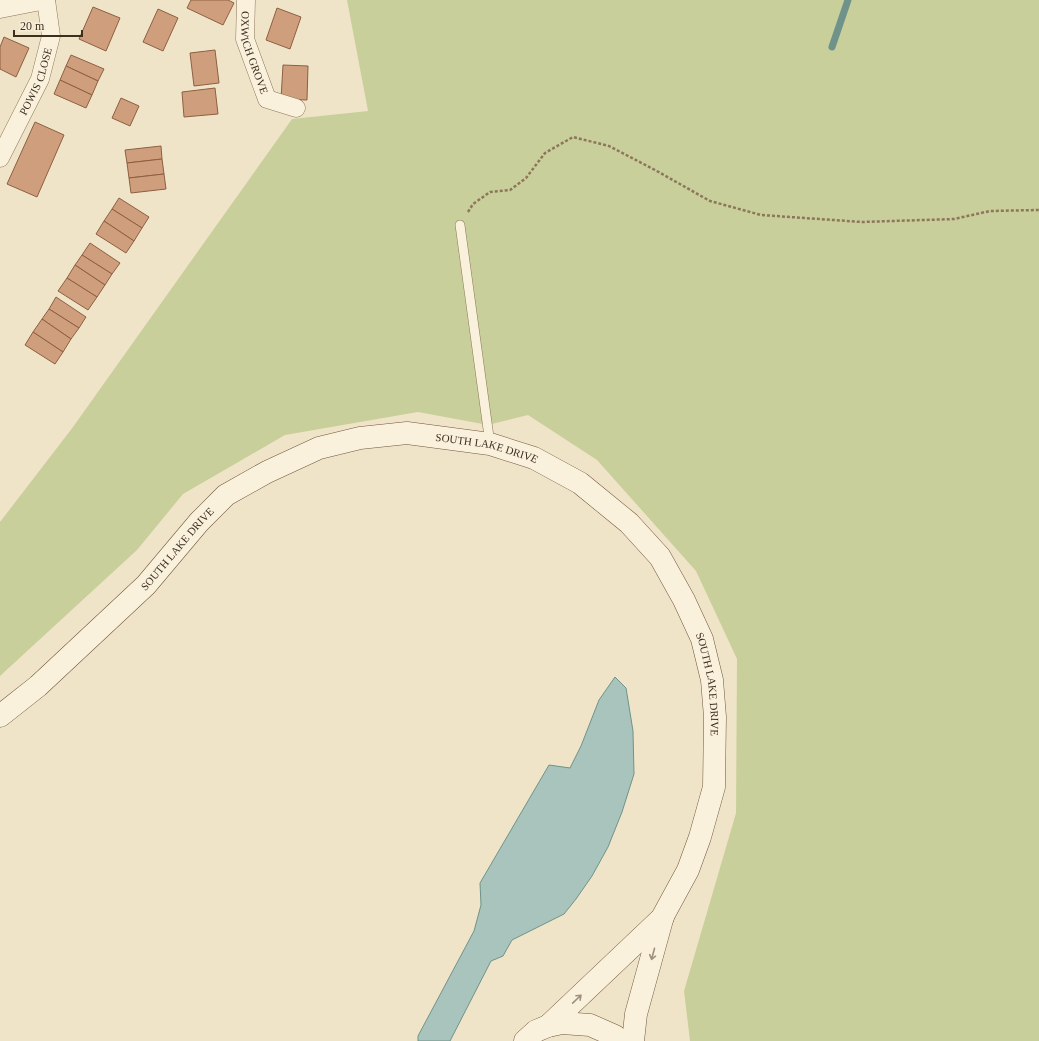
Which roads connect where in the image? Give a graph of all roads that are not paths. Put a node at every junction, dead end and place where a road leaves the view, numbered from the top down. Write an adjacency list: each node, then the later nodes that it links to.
1 (46, 0): 3 (street, POWIS CLOSE); 5 (street, POWIS CLOSE)
2 (246, 0): 4 (street, OXWICH GROVE)
3 (0, 9)
4 (296, 108)
5 (0, 158)
6 (460, 225): 7 (lane)
7 (490, 444): 8 (street, SOUTH LAKE DRIVE); 9 (street, SOUTH LAKE DRIVE)
8 (0, 716)
9 (664, 916): 10 (street, SOUTH LAKE DRIVE, one-way to 9); 13 (street, SOUTH LAKE DRIVE, one-way to 13)
10 (548, 1026): 11 (street, SOUTH LAKE DRIVE); 12 (street, SOUTH LAKE DRIVE)
11 (524, 1041)
12 (620, 1041)
13 (633, 1041)

